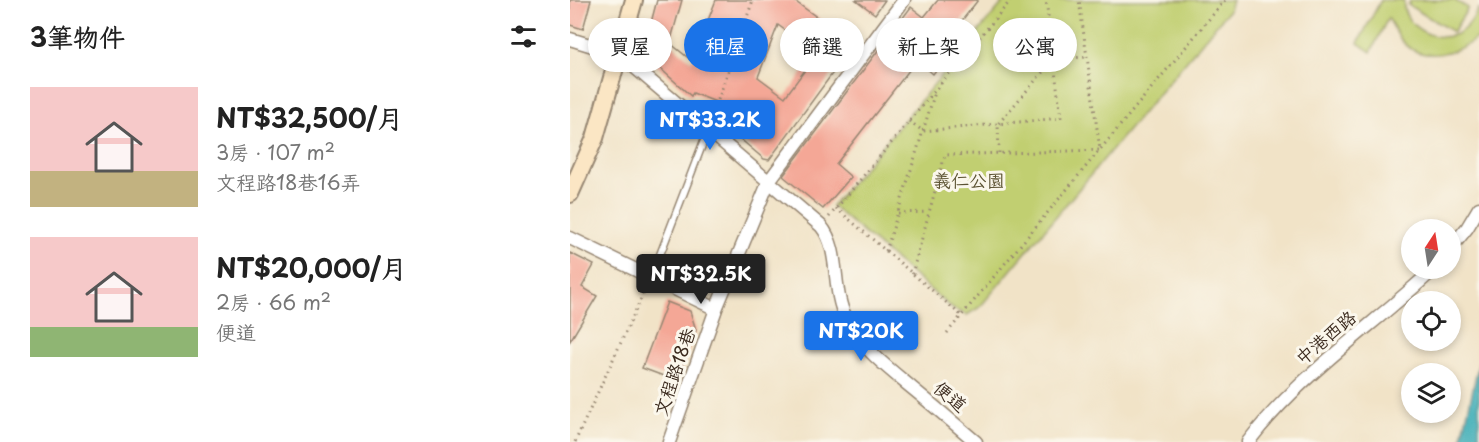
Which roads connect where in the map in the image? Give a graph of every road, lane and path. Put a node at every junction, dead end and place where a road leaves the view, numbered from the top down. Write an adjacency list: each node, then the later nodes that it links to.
1 (634, 0): 8 (main road)
2 (753, 0): 21 (path)
3 (904, 0): 25 (street, 文程路18巷)
4 (1011, 0): 18 (path)
5 (1046, 0): 9 (path)
6 (1079, 0): 12 (path)
7 (1225, 0): 23 (path)
8 (629, 18)
9 (1048, 18)
10 (570, 39): 11 (street)
11 (588, 45)
12 (1087, 57): 13 (path); 23 (path)
13 (1077, 58)
14 (614, 72): 26 (main road)
15 (640, 72): 21 (street)
16 (1043, 72): 20 (path)
17 (1056, 72): 20 (path)
18 (936, 89): 19 (path); 22 (path)
19 (909, 121): 22 (path); 27 (path)
20 (998, 124): 22 (path); 24 (path)
21 (708, 129): 25 (street); 36 (lane)
22 (923, 132): 30 (path)
23 (1100, 150): 24 (path); 39 (path)
24 (999, 153): 29 (path)
25 (769, 181): 31 (street); 38 (street, 文程路18巷)
26 (570, 194)
27 (836, 208): 31 (path); 34 (path)
28 (1479, 208): 32 (street)
29 (928, 212): 30 (path); 35 (path)
30 (898, 213): 34 (path)
31 (821, 226): 43 (street, 便道)
32 (1461, 235)
33 (570, 238): 36 (street)
34 (886, 251): 35 (path)
35 (912, 274): 39 (path)
36 (651, 278): 38 (street); 41 (path)
37 (1423, 279): 44 (street, 中港西路)
38 (716, 309): 42 (street, 文程路18巷)
39 (962, 316): 40 (path)
40 (947, 333)
41 (575, 442)
42 (669, 442)
43 (976, 442)
44 (1248, 442)

